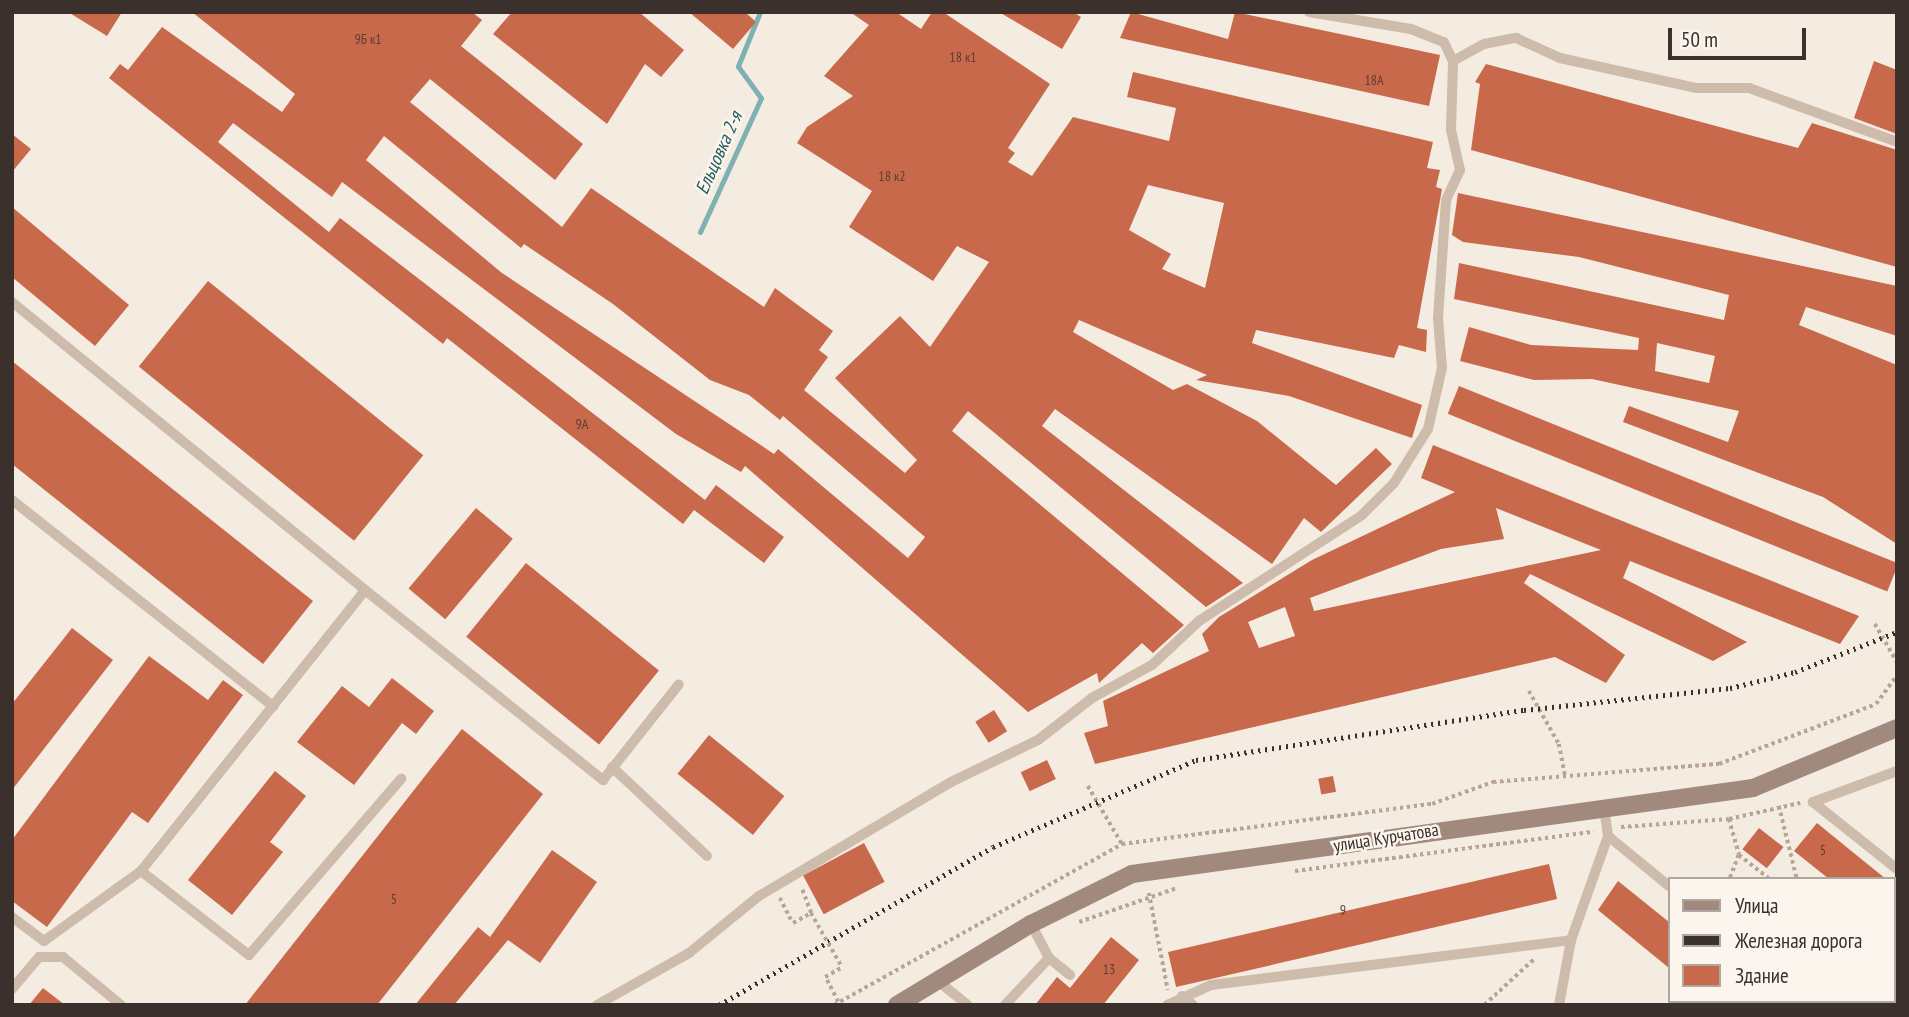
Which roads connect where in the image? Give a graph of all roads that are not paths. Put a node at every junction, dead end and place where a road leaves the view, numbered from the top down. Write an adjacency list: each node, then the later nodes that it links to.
1 (1309, 12): 2 (lane)
2 (1453, 61): 3 (lane); 28 (lane)
3 (1897, 142)
4 (12, 302): 6 (lane)
5 (12, 500): 8 (lane)
6 (365, 590): 8 (lane); 10 (lane)
7 (679, 684): 10 (lane)
8 (273, 706): 17 (lane)
9 (1897, 728): 13 (main road, улица Курчатова)
10 (612, 767): 15 (lane)
11 (1897, 771): 16 (lane)
12 (401, 779): 17 (lane)
13 (1604, 806): 14 (lane); 20 (main road, улица Курчатова)
14 (1608, 832): 18 (lane); 21 (lane)
15 (707, 856)
16 (1897, 869)
17 (142, 871): 19 (lane)
18 (1668, 885)
19 (12, 917)
20 (1031, 924): 22 (lane); 24 (main road, улица Курчатова)
21 (1571, 940): 26 (lane); 33 (lane)
22 (1049, 958): 23 (lane); 31 (lane)
23 (1070, 975)
24 (938, 981): 29 (main road, улица Курчатова); 30 (lane)
25 (12, 989): 27 (lane)
26 (1174, 1001): 32 (lane)
27 (121, 1005)
28 (597, 1005)
29 (897, 1005)
30 (968, 1005)
31 (1004, 1005)
32 (1193, 1005)
33 (1559, 1005)

